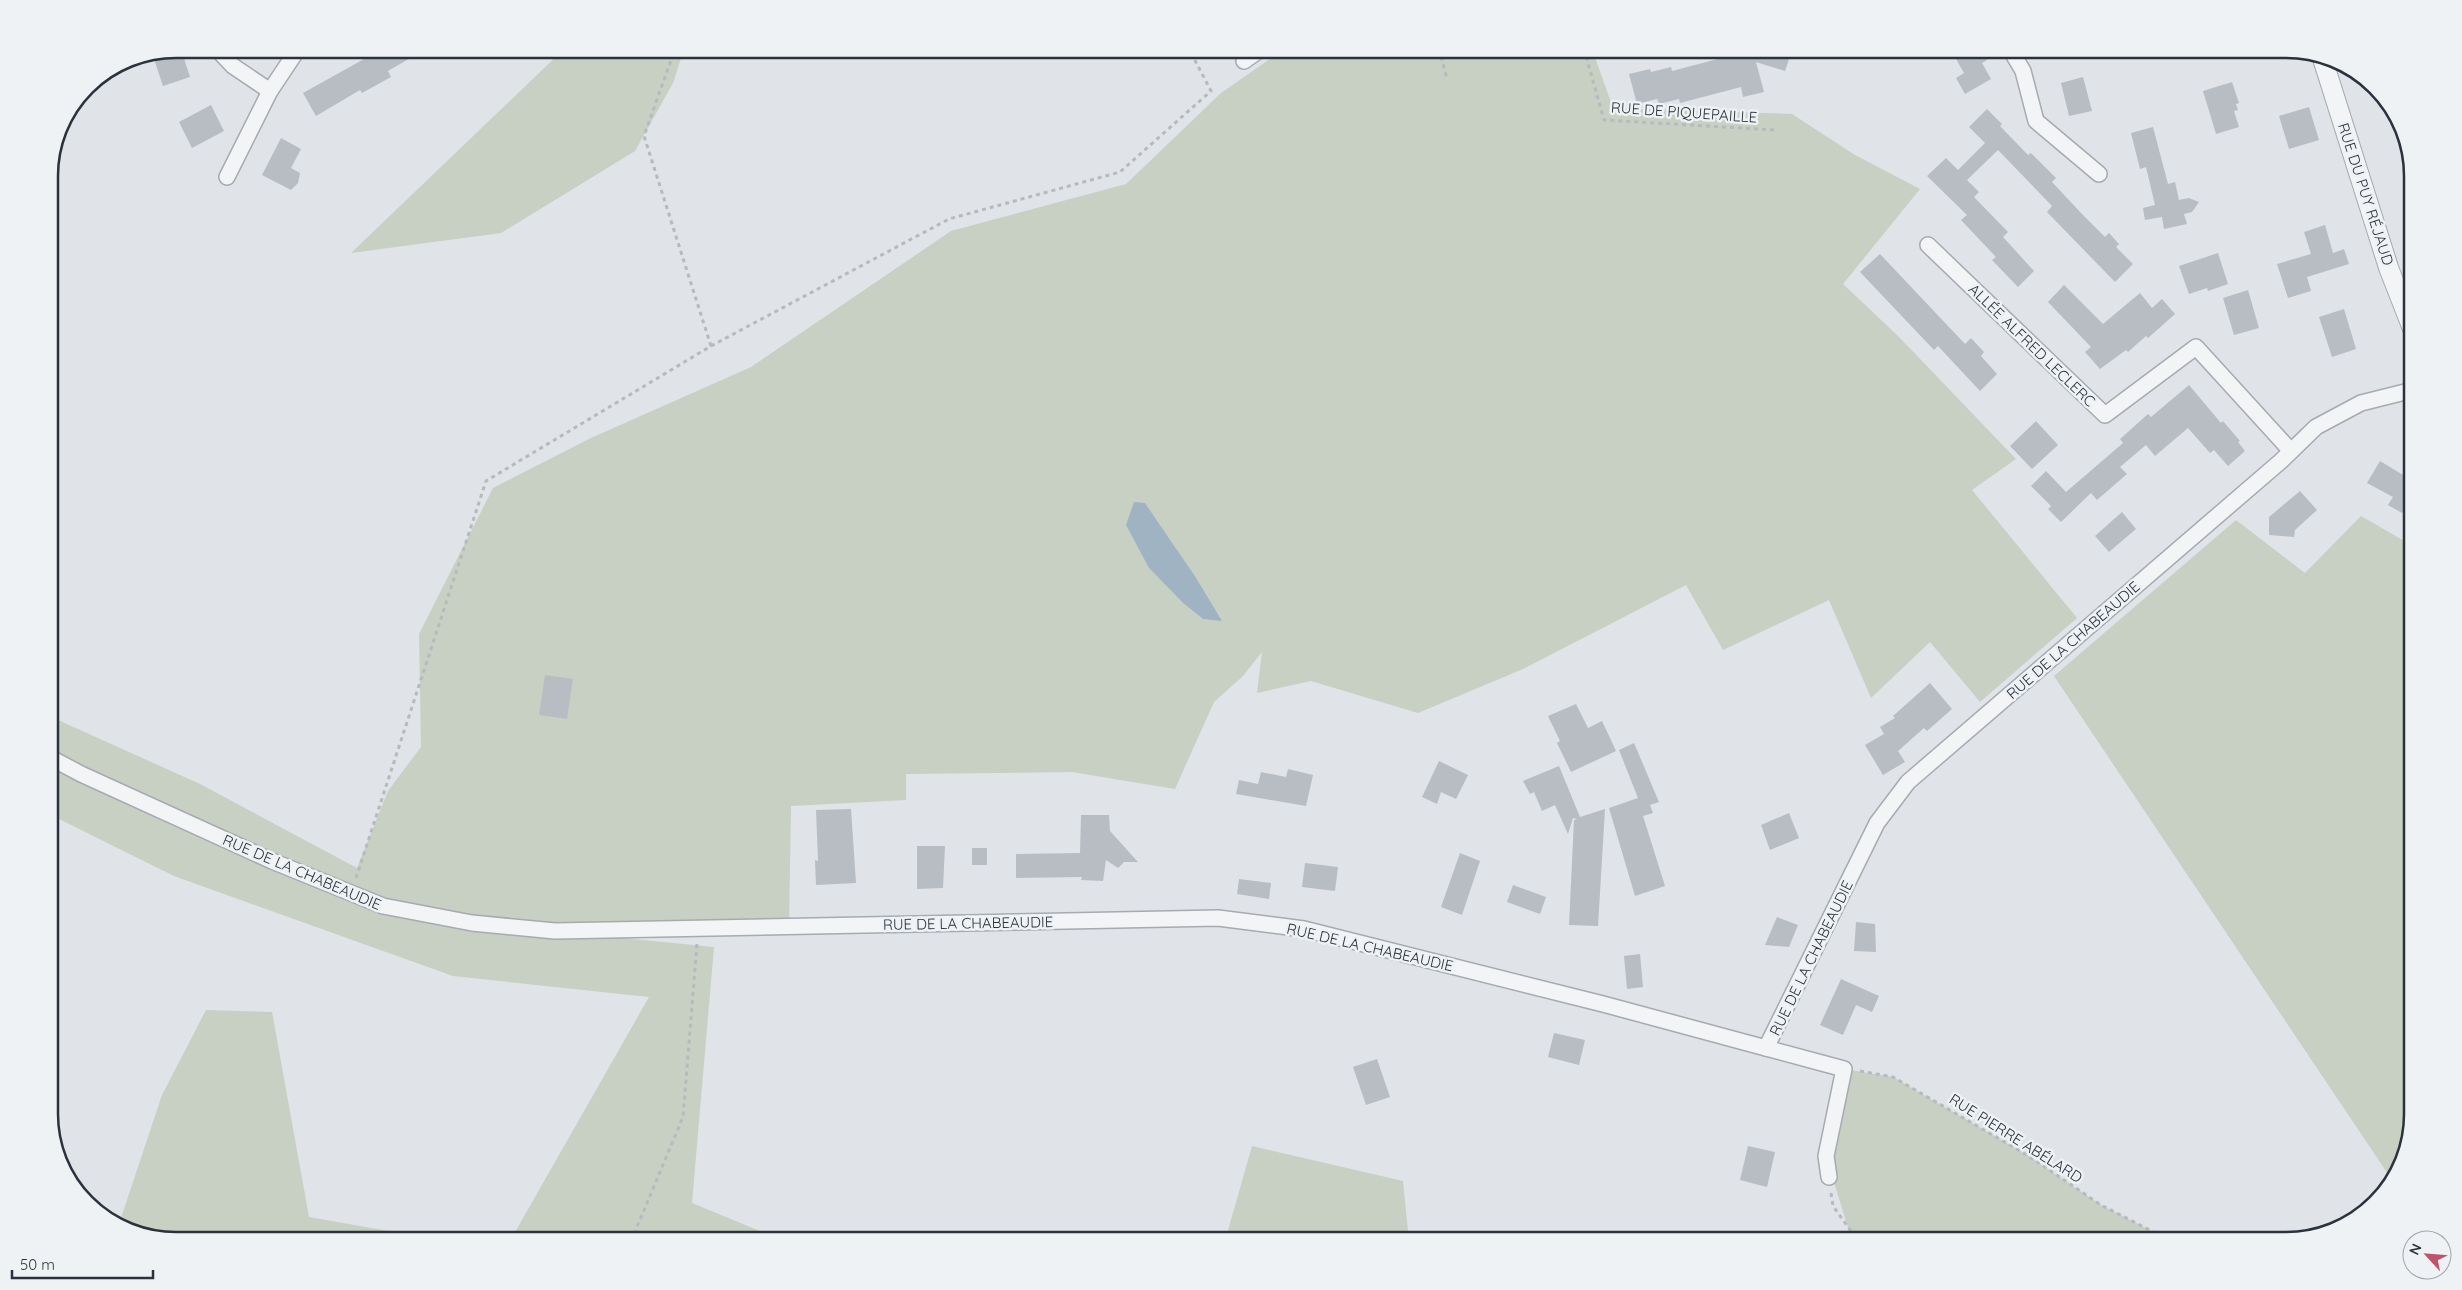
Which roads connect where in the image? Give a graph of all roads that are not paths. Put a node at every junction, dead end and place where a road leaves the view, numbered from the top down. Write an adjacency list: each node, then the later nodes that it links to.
1 (225, 58): 7 (street)
2 (292, 58): 7 (street)
3 (1248, 58): 5 (street)
4 (2015, 58): 8 (street)
5 (1244, 61)
6 (2324, 64): 11 (street, RUE DU PUY RÉJAUD)
7 (270, 91): 9 (street)
8 (2099, 174)
9 (227, 177)
10 (1928, 245): 13 (street, ALLÉE ALFRED LECLERC)
11 (2404, 307)
12 (2404, 392): 13 (street, RUE DE LA CHABEAUDIE)
13 (2290, 450): 15 (street, RUE DE LA CHABEAUDIE)
14 (58, 761): 15 (street, RUE DE LA CHABEAUDIE)
15 (1766, 1048): 16 (street)
16 (1829, 1177)

